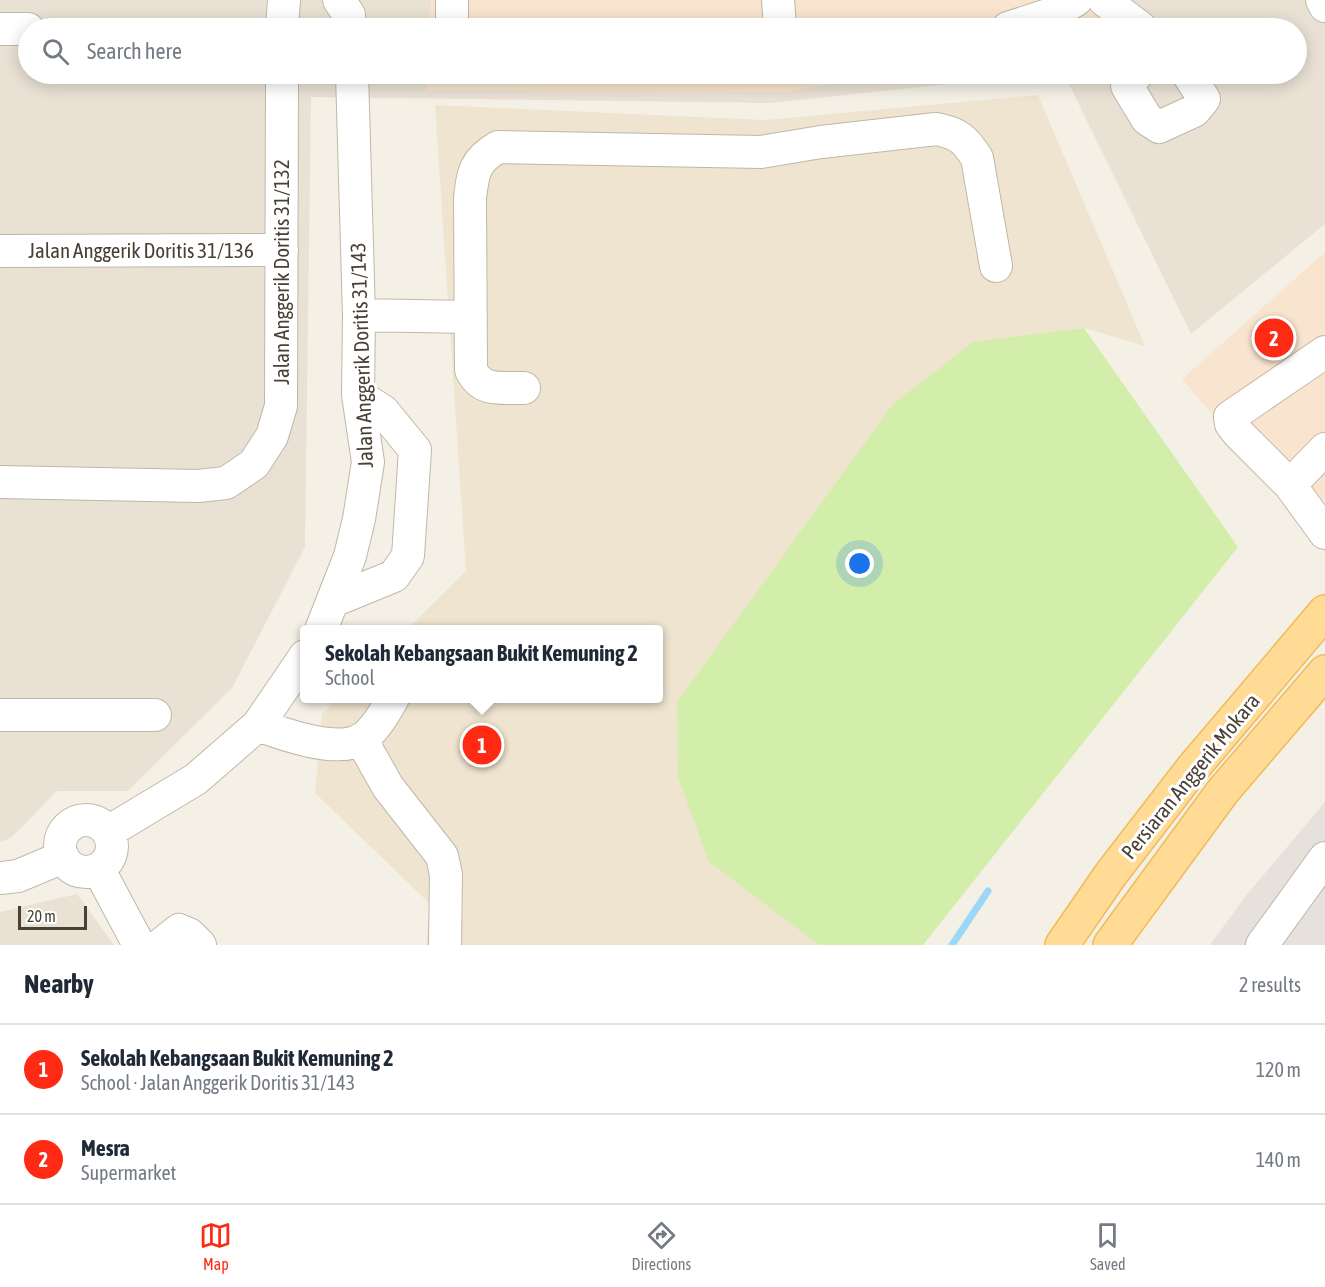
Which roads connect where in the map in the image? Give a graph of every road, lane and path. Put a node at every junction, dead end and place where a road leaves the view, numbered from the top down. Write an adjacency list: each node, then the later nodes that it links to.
1 (284, 0): 8 (street)
2 (452, 0): 9 (street)
3 (778, 0): 10 (street)
4 (1076, 0): 11 (street)
5 (1104, 0): 12 (street)
6 (1322, 0): 7 (street)
7 (1325, 6)
8 (283, 18)
9 (452, 18)
10 (779, 18)
11 (1037, 18)
12 (1128, 18)
13 (0, 28): 14 (street)
14 (18, 29)
15 (282, 84): 19 (street, Jalan Anggerik Doritis 31/132)
16 (352, 84): 22 (street, Jalan Anggerik Doritis 31/143)
17 (1129, 84): 18 (street)
18 (1194, 84)
19 (282, 250): 20 (street, Jalan Anggerik Doritis 31/136); 28 (street, Jalan Anggerik Doritis 31/132)
20 (0, 251)
21 (996, 266): 23 (street)
22 (359, 315): 23 (street); 26 (street, Jalan Anggerik Doritis 31/143)
23 (471, 317): 25 (street)
24 (1325, 352): 29 (street)
25 (524, 388)
26 (358, 395): 32 (street, Jalan Anggerik Doritis 31/143); 32 (street)
27 (1325, 449): 29 (street)
28 (0, 482)
29 (1290, 484): 30 (street)
30 (1325, 533)
31 (1325, 612): 49 (main road, Persiaran Anggerik Mokara)
32 (327, 616)
33 (300, 663): 38 (street)
34 (1325, 672): 50 (main road, Persiaran Anggerik Mokara)
35 (391, 703): 39 (street)
36 (0, 715): 37 (street)
37 (155, 715)
38 (258, 725): 39 (street); 40 (street)
39 (361, 740): 48 (street)
40 (108, 832): 41 (street); 43 (street)
41 (63, 857): 43 (street); 44 (street)
42 (1325, 858): 51 (street)
43 (99, 870): 45 (street)
44 (0, 878)
45 (139, 945)
46 (160, 945): 47 (street)
47 (200, 945)
48 (445, 945)
49 (1062, 945)
50 (1110, 945)
51 (1262, 945)

